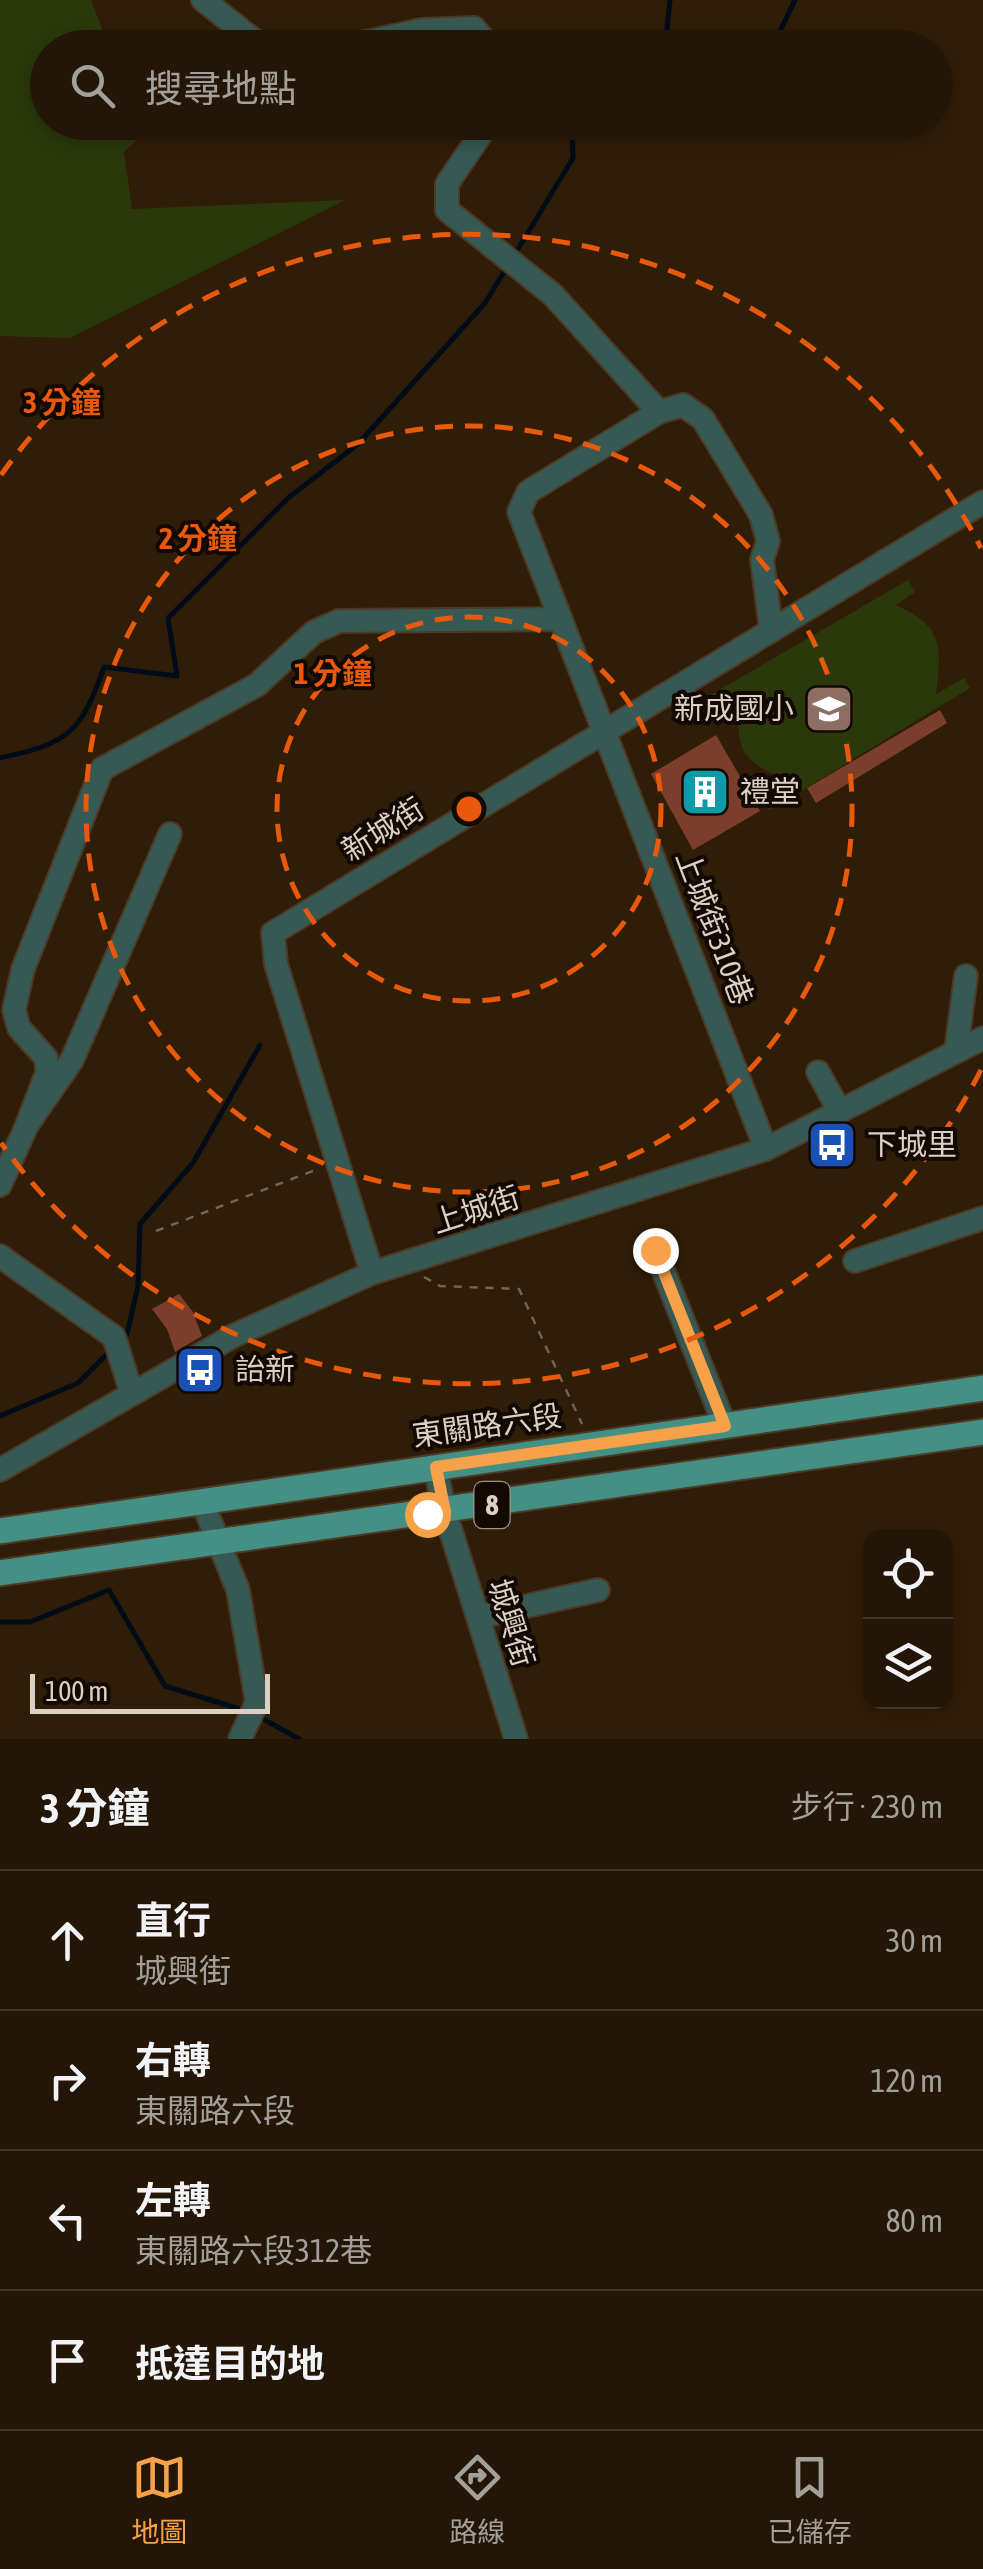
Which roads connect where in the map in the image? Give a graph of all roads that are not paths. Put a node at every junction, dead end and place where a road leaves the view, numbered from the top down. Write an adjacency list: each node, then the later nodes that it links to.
1 (202, 0): 2 (street)
2 (241, 30)
3 (422, 30): 4 (street)
4 (476, 30)
5 (477, 140): 6 (street)
6 (659, 412): 8 (street, 上城街310巷); 9 (street)
7 (983, 502): 9 (street, 新城街)
8 (560, 619): 10 (street, 上城街310巷); 17 (street)
9 (770, 629): 10 (street, 新城街)
10 (605, 728): 18 (street, 上城街310巷); 24 (street, 新城街)
11 (170, 834): 17 (street)
12 (966, 976): 14 (street)
13 (983, 1038): 14 (street, 上城街)
14 (956, 1052): 16 (street, 上城街)
15 (818, 1072): 16 (street)
16 (840, 1112): 18 (street, 上城街)
17 (27, 1125): 19 (street)
18 (766, 1150): 24 (street, 上城街)
19 (0, 1185)
20 (983, 1218): 23 (street)
21 (655, 1250): 27 (street)
22 (0, 1256): 26 (street)
23 (855, 1260)
24 (372, 1274): 26 (street, 上城街)
25 (983, 1388): 27 (main road, 東關路六段 / 8)
26 (132, 1394): 30 (street, 上城街)
27 (725, 1426): 29 (main road, 東關路六段 / 8)
28 (983, 1432): 32 (main road, 8)
29 (436, 1467): 31 (main road, 東關路六段 / 8); 32 (street, 城興街)
30 (0, 1470)
31 (202, 1501): 33 (main road, 東關路六段 / 8); 34 (street)
32 (445, 1512): 34 (main road, 8); 37 (street, 城興街)
33 (0, 1531)
34 (216, 1545): 35 (main road, 8); 38 (street)
35 (0, 1573)
36 (598, 1590): 37 (street)
37 (478, 1616): 39 (street, 城興街)
38 (240, 1739)
39 (516, 1739)

